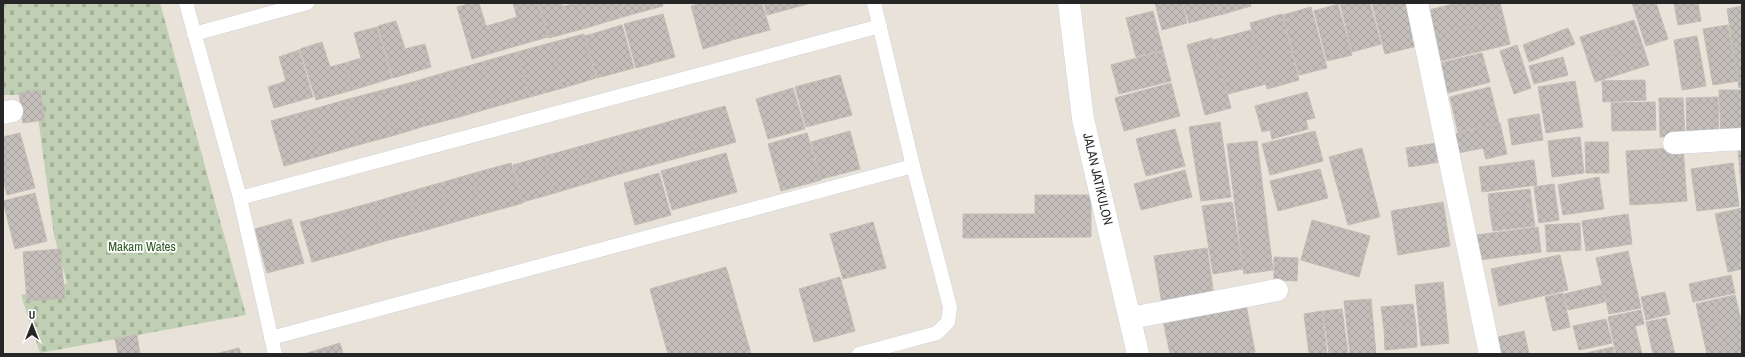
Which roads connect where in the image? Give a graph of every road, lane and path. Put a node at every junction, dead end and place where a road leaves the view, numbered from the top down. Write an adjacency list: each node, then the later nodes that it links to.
1 (186, 3): 7 (lane)
2 (306, 3): 7 (lane)
3 (874, 3): 6 (lane)
4 (1069, 3): 13 (street, JALAN JATIKULON)
5 (1417, 3): 18 (street)
6 (880, 26): 10 (lane); 11 (lane)
7 (194, 34): 11 (lane)
8 (1742, 139): 9 (street)
9 (1674, 143)
10 (913, 166): 14 (lane); 16 (lane)
11 (240, 198): 14 (lane)
12 (1277, 290): 13 (street)
13 (1131, 318): 17 (street, JALAN JATIKULON)
14 (271, 338): 15 (lane)
15 (275, 354)
16 (859, 354)
17 (1138, 354)
18 (1490, 354)

